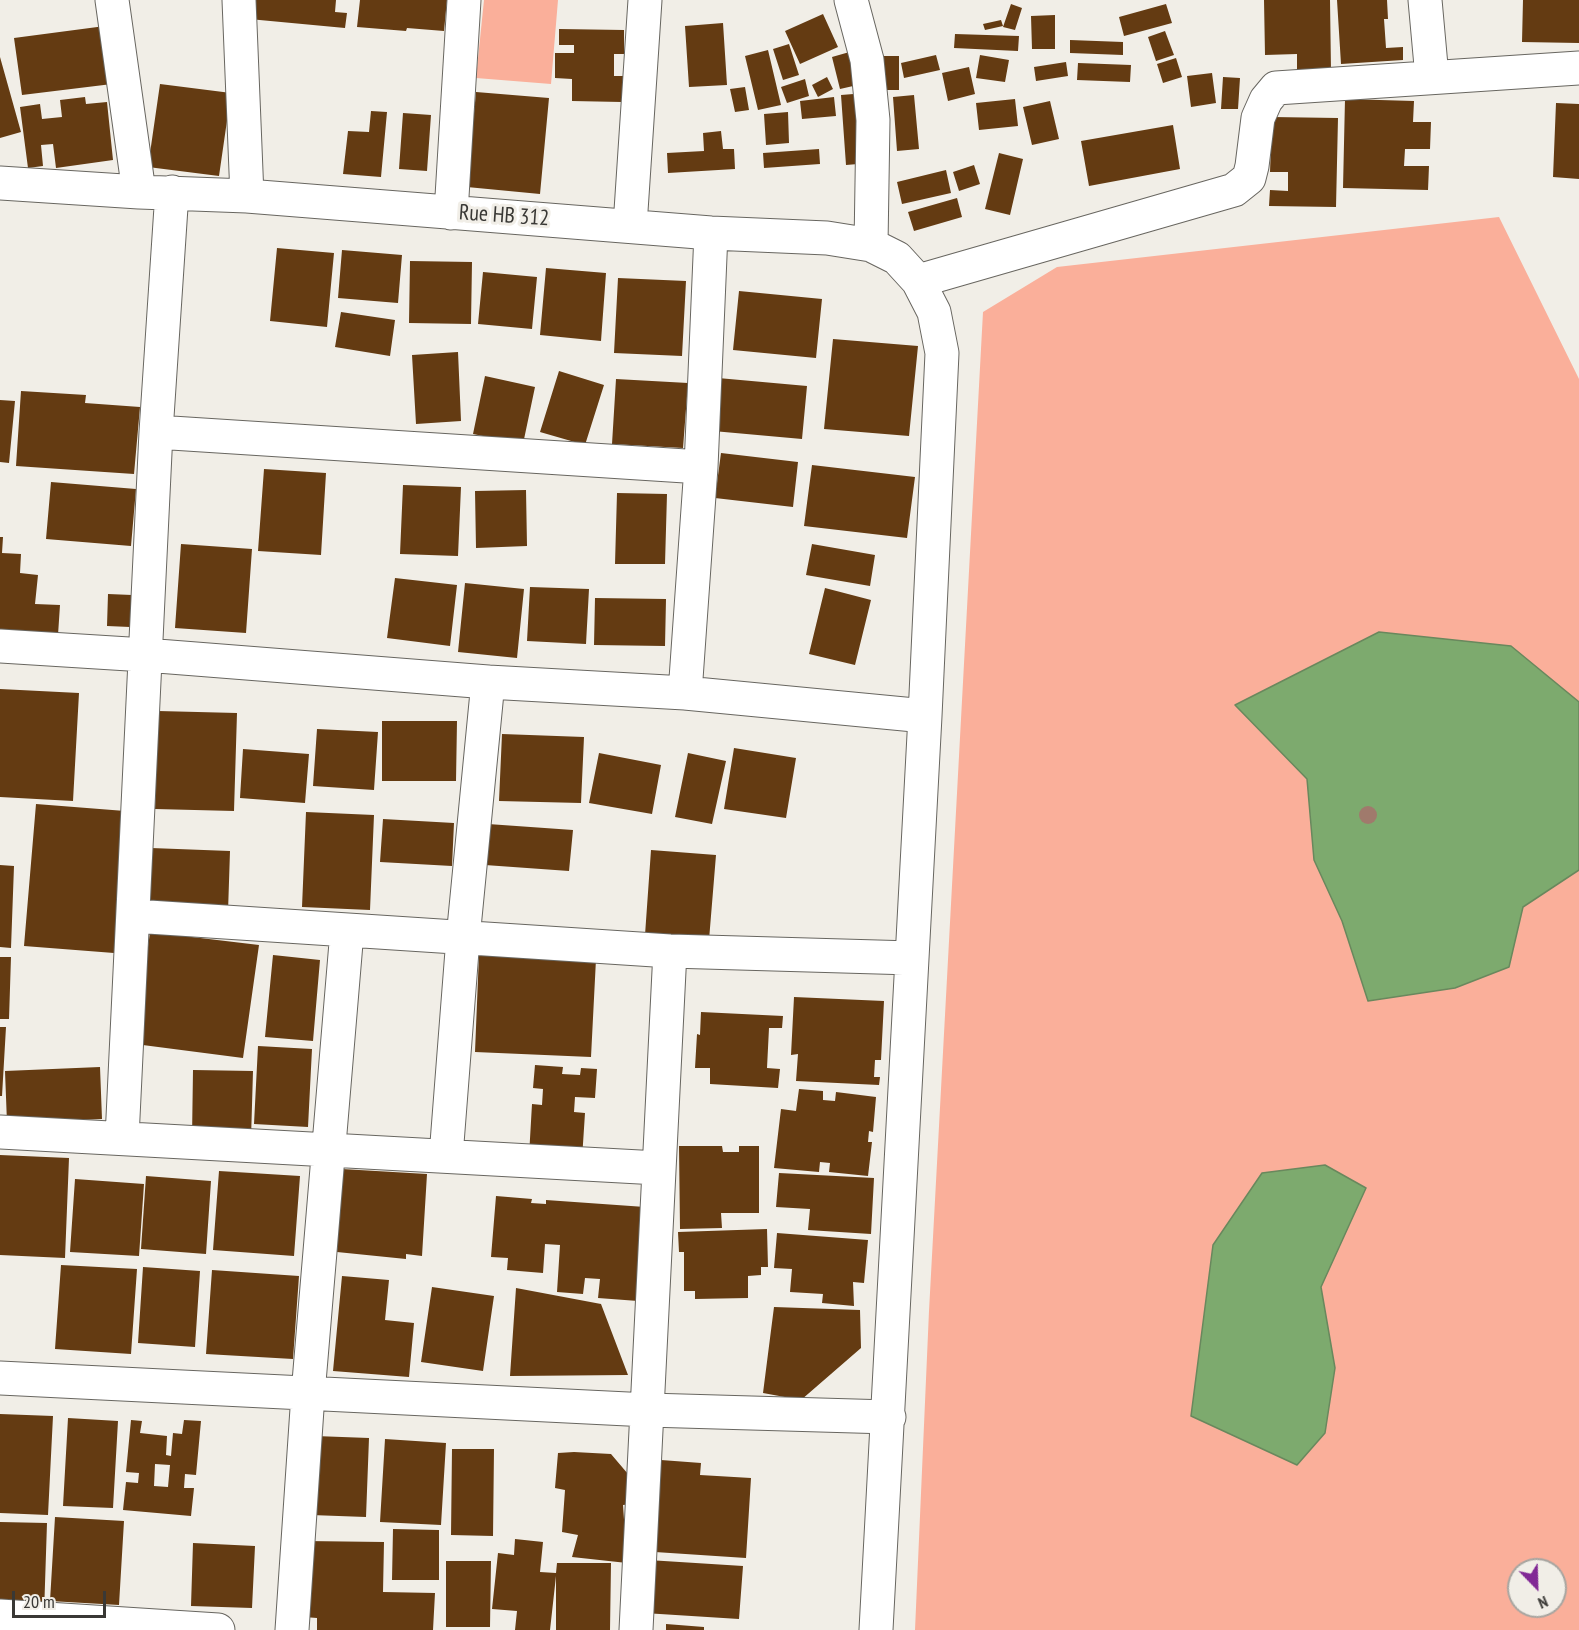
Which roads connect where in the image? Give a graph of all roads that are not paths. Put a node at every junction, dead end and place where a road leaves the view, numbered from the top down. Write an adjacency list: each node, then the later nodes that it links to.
1 (112, 0): 10 (street)
2 (239, 0): 12 (street)
3 (464, 0): 13 (street)
4 (645, 0): 14 (street)
5 (851, 0): 16 (street)
6 (1425, 0): 8 (street)
7 (1579, 68): 8 (street)
8 (1432, 77): 17 (street)
9 (0, 183): 10 (street, Rue HB 312)
10 (139, 192): 11 (street, Rue HB 312)
11 (172, 192): 12 (street, Rue HB 312); 18 (street)
12 (247, 196): 13 (street, Rue HB 312)
13 (452, 213): 14 (street, Rue HB 312)
14 (630, 226): 15 (street, Rue HB 312)
15 (711, 233): 16 (street, Rue HB 312); 19 (street)
16 (871, 245): 17 (street, Rue HB 312)
17 (918, 281): 24 (street, Rue HB 312)
18 (156, 432): 19 (street); 21 (street)
19 (701, 467): 23 (street)
20 (0, 646): 21 (street)
21 (145, 655): 22 (street); 25 (street)
22 (488, 682): 23 (street); 27 (street)
23 (685, 693): 24 (street)
24 (925, 716): 29 (street, Rue HB 312)
25 (133, 916): 26 (street); 31 (street)
26 (347, 931): 27 (street); 32 (street)
27 (463, 938): 28 (street); 33 (street)
28 (670, 951): 29 (street); 34 (street)
29 (912, 958): 38 (street, Rue HB 312)
30 (0, 1132): 31 (street)
31 (122, 1138): 32 (street)
32 (328, 1149): 33 (street); 36 (street)
33 (446, 1156): 34 (street)
34 (658, 1168): 37 (street)
35 (0, 1378): 36 (street)
36 (308, 1394): 37 (street); 42 (street)
37 (648, 1410): 38 (street); 43 (street)
38 (889, 1416): 44 (street, Rue HB 312)
39 (0, 1616): 40 (street)
40 (92, 1625): 41 (street)
41 (218, 1630)
42 (292, 1630)
43 (636, 1630)
44 (876, 1630)

